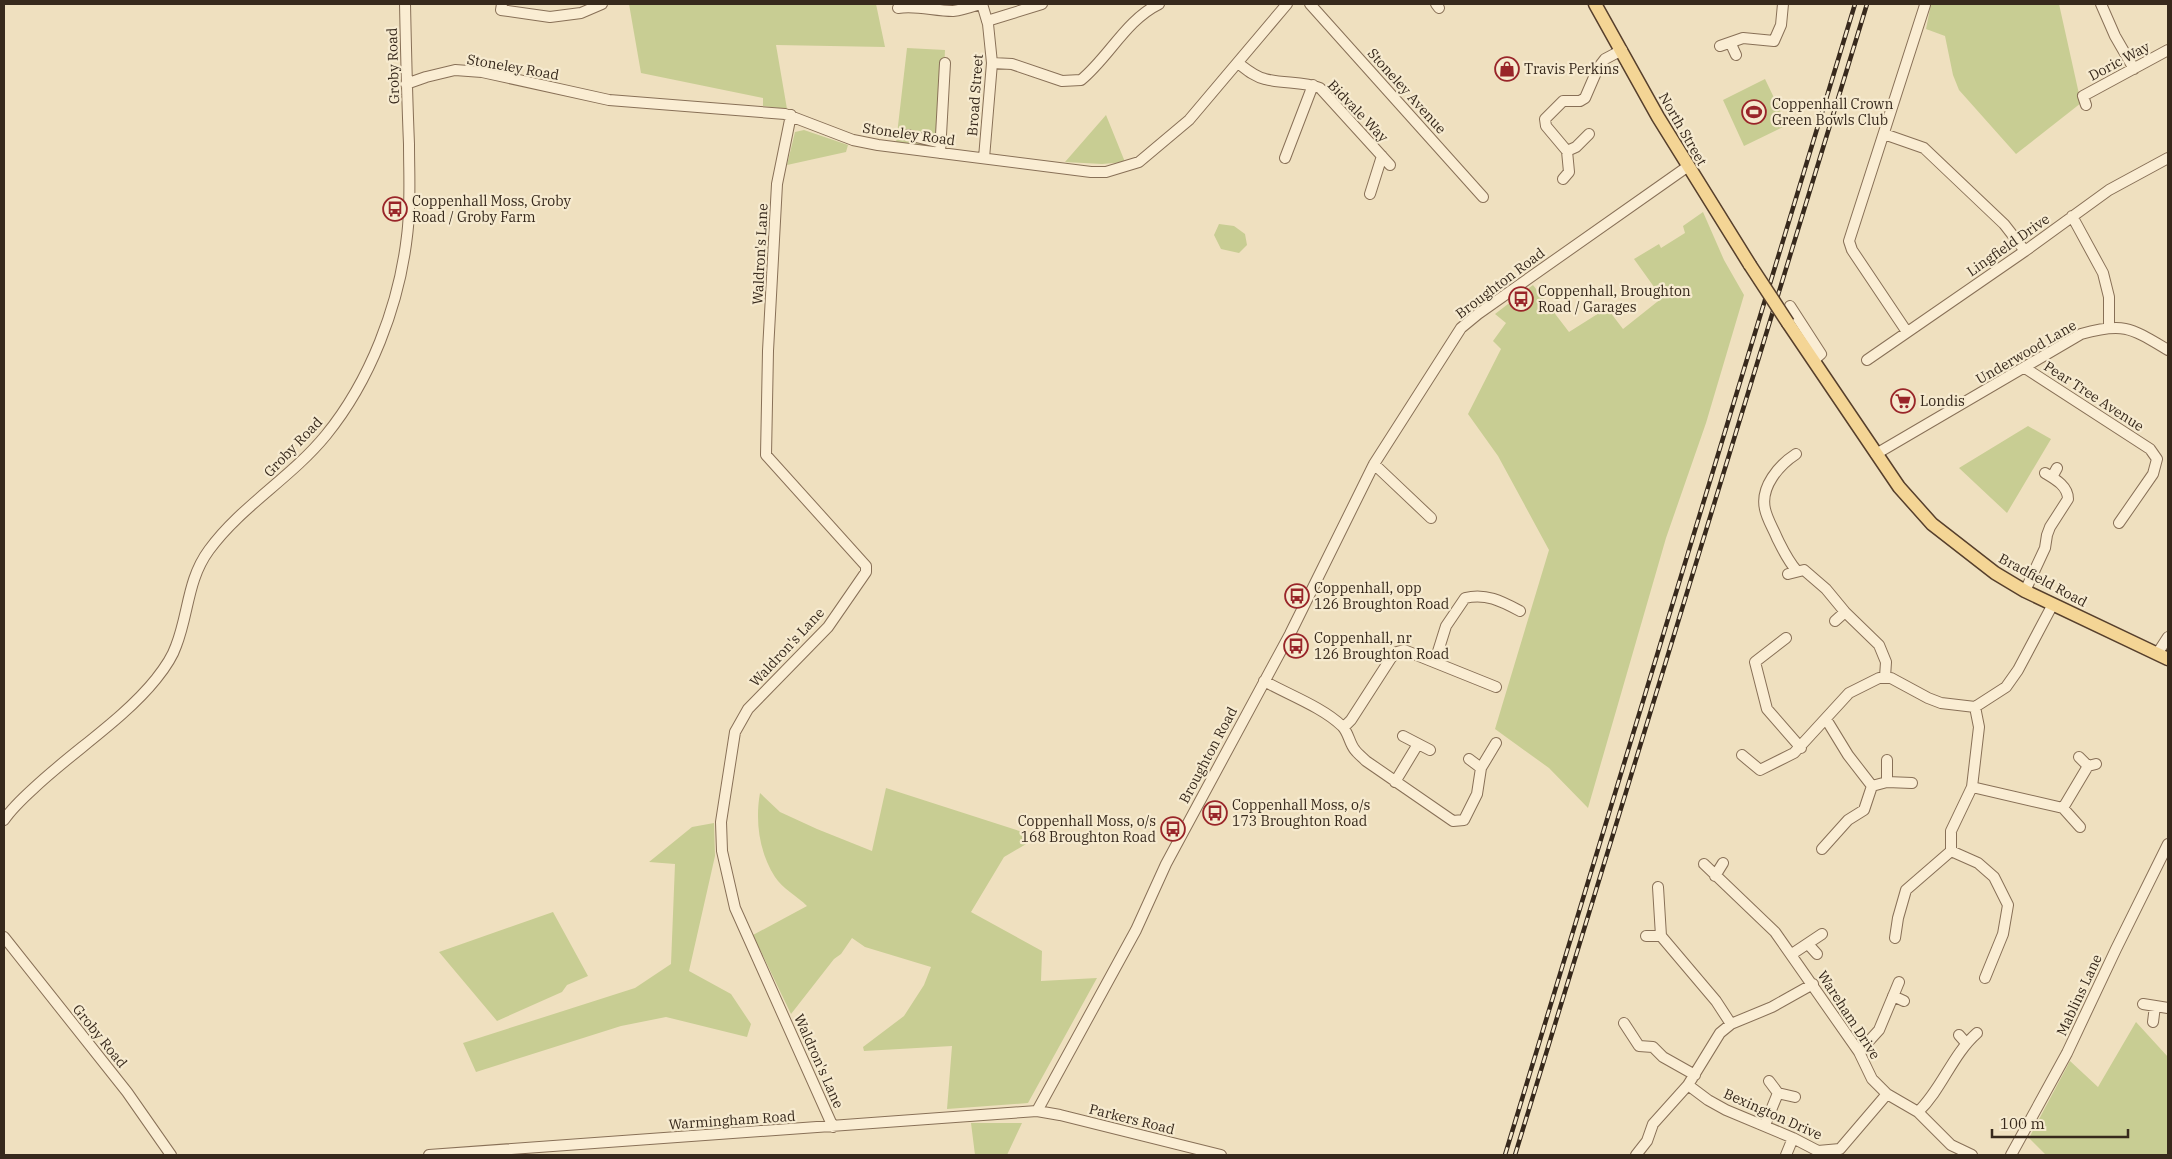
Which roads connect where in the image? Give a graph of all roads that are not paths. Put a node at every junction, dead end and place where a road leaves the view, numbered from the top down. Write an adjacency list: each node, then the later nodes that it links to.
1 (405, 4): 22 (street, Groby Road)
2 (502, 4): 11 (street)
3 (981, 4): 13 (street); 14 (street, Broad Street)
4 (1042, 4): 14 (street)
5 (1159, 4): 19 (street)
6 (1287, 4): 20 (street, Stoneley Road)
7 (1310, 4): 40 (street, Stoneley Avenue)
8 (1595, 4): 15 (main road, North Street)
9 (1783, 4): 17 (street)
10 (2101, 4): 21 (street)
11 (598, 5)
12 (1925, 5): 27 (street)
13 (898, 10)
14 (988, 21): 19 (street, Broad Street)
15 (1622, 50): 30 (street); 36 (main road, North Street)
16 (2168, 50): 21 (street, Doric Way)
17 (1736, 55)
18 (945, 62): 29 (street)
19 (992, 63): 32 (street, Broad Street)
20 (1238, 63): 23 (street, Bidvale Way); 32 (street, Stoneley Road)
21 (2134, 69): 24 (street, Doric Way)
22 (406, 84): 25 (street, Stoneley Road); 88 (street, Groby Road)
23 (1313, 85): 31 (street, Bidvale Way); 33 (street, Bidvale Way)
24 (2082, 96)
25 (791, 115): 29 (street, Stoneley Road); 127 (street, Waldron's Lane)
26 (1589, 134): 30 (street)
27 (1884, 134): 42 (street); 46 (street)
28 (908, 135): 29 (street)
29 (941, 148): 32 (street, Stoneley Road)
30 (1567, 151): 38 (street)
31 (1382, 156): 35 (street, Bidvale Way); 39 (street, Bidvale Way)
32 (984, 158)
33 (1285, 158)
34 (2165, 160): 37 (street); 41 (street, Lingfield Drive)
35 (1390, 165)
36 (1687, 167): 43 (main road, North Street); 53 (street, Broughton Road)
37 (2168, 172)
38 (1563, 179)
39 (1370, 194)
40 (1483, 197)
41 (2072, 216): 42 (street, Lingfield Drive); 45 (street)
42 (2026, 250): 46 (street, Lingfield Drive)
43 (1750, 266): 48 (main road, Bradfield Road, bridge)
44 (1790, 306): 48 (street, Bradfield Road)
45 (2109, 327): 47 (street, Underwood Lane); 50 (street, Underwood Lane)
46 (1907, 332): 49 (street, Lingfield Drive)
47 (2168, 350)
48 (1814, 360): 52 (main road, Bradfield Road)
49 (1867, 360)
50 (2025, 368): 52 (street, Underwood Lane); 56 (street, Pear Tree Avenue)
51 (1796, 454): 60 (street)
52 (1876, 454): 57 (main road, Bradfield Road)
53 (1374, 464): 55 (street); 67 (street, Broughton Road)
54 (2057, 468): 57 (street)
55 (1431, 518)
56 (2119, 523)
57 (2025, 591): 58 (main road, Bradfield Road)
58 (2053, 604): 64 (main road, Bradfield Road); 69 (street)
59 (1520, 611): 65 (street)
60 (1845, 612): 61 (street); 66 (street)
61 (1835, 621)
62 (2168, 636): 64 (street)
63 (1786, 638): 75 (street)
64 (2162, 656)
65 (1435, 661): 68 (street); 71 (street)
66 (1885, 676): 69 (street); 70 (street)
67 (1264, 681): 71 (street); 124 (street, Broughton Road)
68 (1496, 687)
69 (1975, 707): 86 (street)
70 (1826, 719): 75 (street); 85 (street)
71 (1344, 727): 82 (street)
72 (1402, 736): 74 (street)
73 (1496, 743): 81 (street)
74 (1418, 744): 76 (street); 82 (street)
75 (1801, 748): 77 (street)
76 (1430, 750)
77 (1742, 755)
78 (2079, 756): 87 (street)
79 (1469, 759): 81 (street)
80 (1887, 760): 83 (street)
81 (1481, 768): 82 (street)
82 (1395, 782)
83 (1887, 782): 84 (street); 85 (street)
84 (1912, 783)
85 (1872, 786): 91 (street)
86 (1972, 787): 87 (street); 92 (street)
87 (2063, 808): 89 (street)
88 (4, 820)
89 (2080, 827)
90 (2168, 844): 136 (street, Mablins Lane)
91 (1822, 849)
92 (1951, 852): 101 (street); 105 (street)
93 (1723, 863): 95 (street)
94 (1704, 864): 95 (street, Wareham Drive)
95 (1715, 876): 103 (street, Wareham Drive)
96 (1658, 888): 99 (street)
97 (1822, 934): 102 (street)
98 (1646, 936): 99 (street)
99 (1661, 936): 115 (street)
100 (4, 937): 130 (street, Groby Road)
101 (1896, 938)
102 (1808, 944): 103 (street); 104 (street)
103 (1792, 954): 107 (street, Wareham Drive)
104 (1818, 954)
105 (1985, 978)
106 (1899, 982): 108 (street)
107 (1813, 984): 115 (street); 117 (street, Wareham Drive)
108 (1893, 996): 109 (street); 117 (street)
109 (1904, 1001)
110 (2143, 1004): 111 (street)
111 (2154, 1006): 112 (street); 113 (street)
112 (2168, 1008)
113 (2153, 1022)
114 (1624, 1023): 118 (street)
115 (1731, 1024): 118 (street)
116 (1977, 1033): 125 (street)
117 (1859, 1052): 122 (street, Wareham Drive)
118 (1695, 1075): 120 (street)
119 (1769, 1080): 121 (street)
120 (1688, 1085): 126 (street, Bexington Drive); 133 (street)
121 (1778, 1093): 123 (street); 126 (street)
122 (1887, 1094): 125 (street, Wareham Drive); 129 (street, Bexington Drive)
123 (1795, 1097)
124 (1037, 1111): 127 (street, Warmingham Road); 132 (street, Parkers Road)
125 (1918, 1112): 135 (street, Wareham Drive)
126 (1765, 1126): 128 (street, Bexington Drive)
127 (833, 1127): 131 (street, Warmingham Road)
128 (1793, 1138): 129 (street, Bexington Drive); 134 (street)
129 (1844, 1152)
130 (171, 1155)
131 (429, 1155)
132 (1221, 1155)
133 (1636, 1155)
134 (1786, 1155)
135 (1972, 1155)
136 (2011, 1155)

